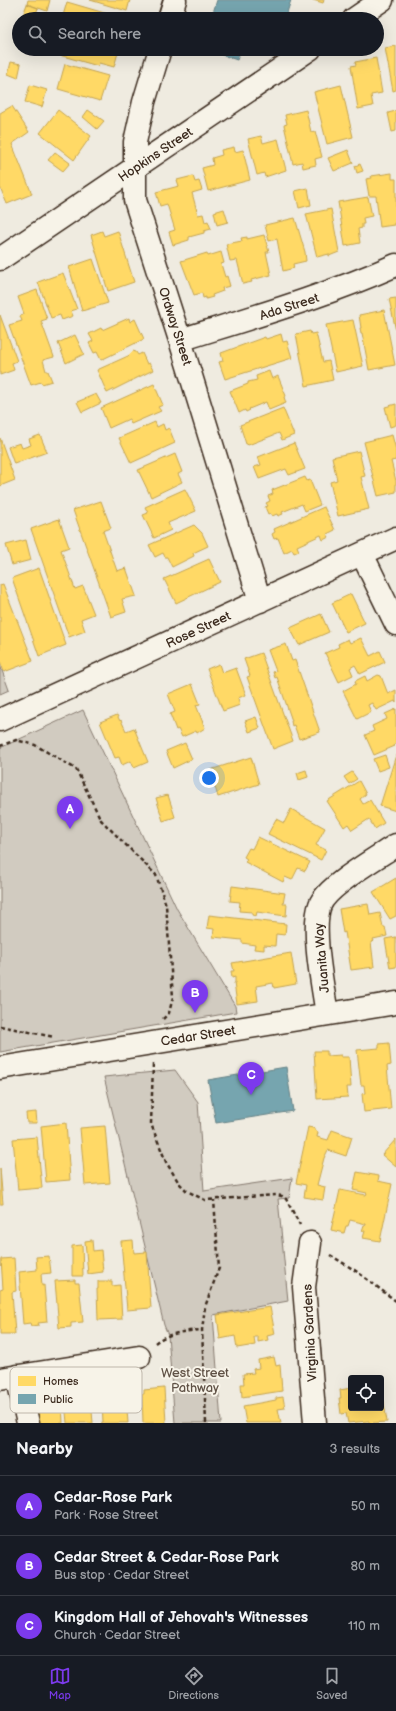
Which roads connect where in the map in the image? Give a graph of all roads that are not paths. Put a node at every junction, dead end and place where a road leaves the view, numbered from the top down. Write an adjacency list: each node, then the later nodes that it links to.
1 (175, 0): 3 (street)
2 (382, 0): 4 (street)
3 (171, 12)
4 (364, 12)
5 (158, 56): 7 (street, Ordway Street)
6 (300, 56): 7 (street, Hopkins Street)
7 (134, 168): 8 (street, Hopkins Street); 10 (street, Ordway Street)
8 (0, 259)
9 (396, 265): 10 (street, Ada Street)
10 (180, 340): 13 (street, Ordway Street)
11 (396, 538): 12 (street, Rose Street)
12 (362, 554): 13 (street, Rose Street); 14 (street)
13 (260, 601): 15 (street, Rose Street)
14 (396, 624)
15 (0, 720)
16 (396, 845): 18 (street, Juanita Way)
17 (396, 1003): 18 (street, Cedar Street)
18 (327, 1014): 19 (street, Cedar Street)
19 (0, 1068)
20 (310, 1243): 25 (street, Virginia Gardens)
21 (139, 1357): 22 (street)
22 (74, 1367)
23 (24, 1413): 24 (street)
24 (28, 1423)
25 (315, 1423)

